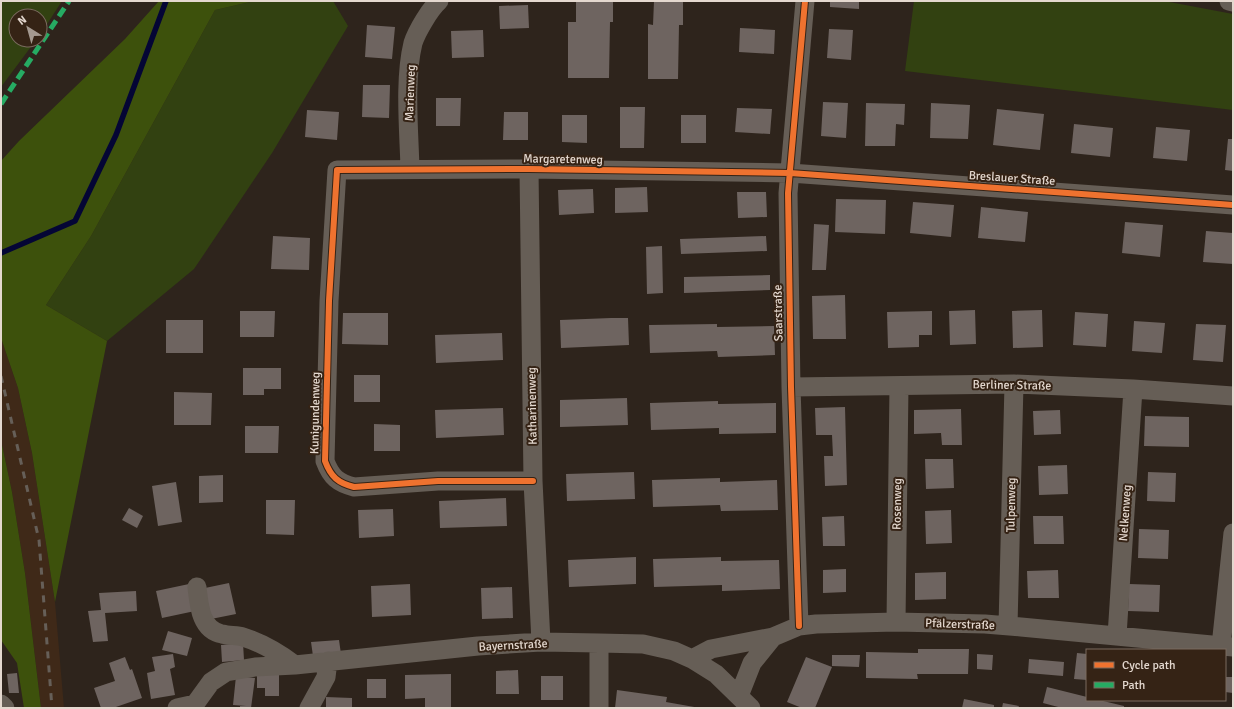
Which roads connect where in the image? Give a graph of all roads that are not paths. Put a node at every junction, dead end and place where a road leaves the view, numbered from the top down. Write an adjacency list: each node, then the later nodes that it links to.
1 (439, 1): 5 (street, Marienweg)
2 (805, 1): 8 (street, Saarstraße)
3 (1229, 1): 4 (street)
4 (1233, 2)
5 (410, 169): 6 (street, Margaretenweg); 7 (street, Margaretenweg)
6 (529, 169): 8 (street, Margaretenweg); 15 (street, Katharinenweg)
7 (337, 170): 15 (street, Kunigundenweg)
8 (790, 173): 9 (street, Breslauer Straße); 12 (street, Saarstraße)
9 (1233, 205)
10 (1014, 384): 11 (street, Berliner Straße); 13 (street, Berliner Straße); 20 (street, Tulpenweg)
11 (899, 386): 12 (street, Berliner Straße); 18 (street, Rosenweg)
12 (791, 387): 19 (street, Saarstraße)
13 (1133, 389): 14 (street, Berliner Straße); 21 (street, Nelkenweg)
14 (1233, 396)
15 (533, 481): 23 (street, Katharinenweg)
16 (1233, 533): 25 (street)
17 (197, 587): 28 (street)
18 (896, 622): 19 (street, Pfälzerstraße); 20 (street, Pfälzerstraße)
19 (800, 626): 22 (street, Pfälzerstraße)
20 (1008, 626): 21 (street, Pfälzerstraße)
21 (1117, 636): 25 (street, Pfälzerstraße)
22 (772, 637): 26 (street, Pfälzerstraße); 29 (street)
23 (541, 642): 24 (street, Bayernstraße); 27 (street, Bayernstraße)
24 (599, 643): 26 (street, Bayernstraße); 35 (street)
25 (1227, 646)
26 (692, 659): 29 (street, Bayernstraße)
27 (328, 661): 28 (street, Bayernstraße); 34 (street)
28 (295, 665): 31 (street, Bayernstraße)
29 (745, 702)
30 (1, 704): 32 (street)
31 (195, 706): 33 (street)
32 (5, 708)
33 (177, 708)
34 (309, 708)
35 (599, 708)

